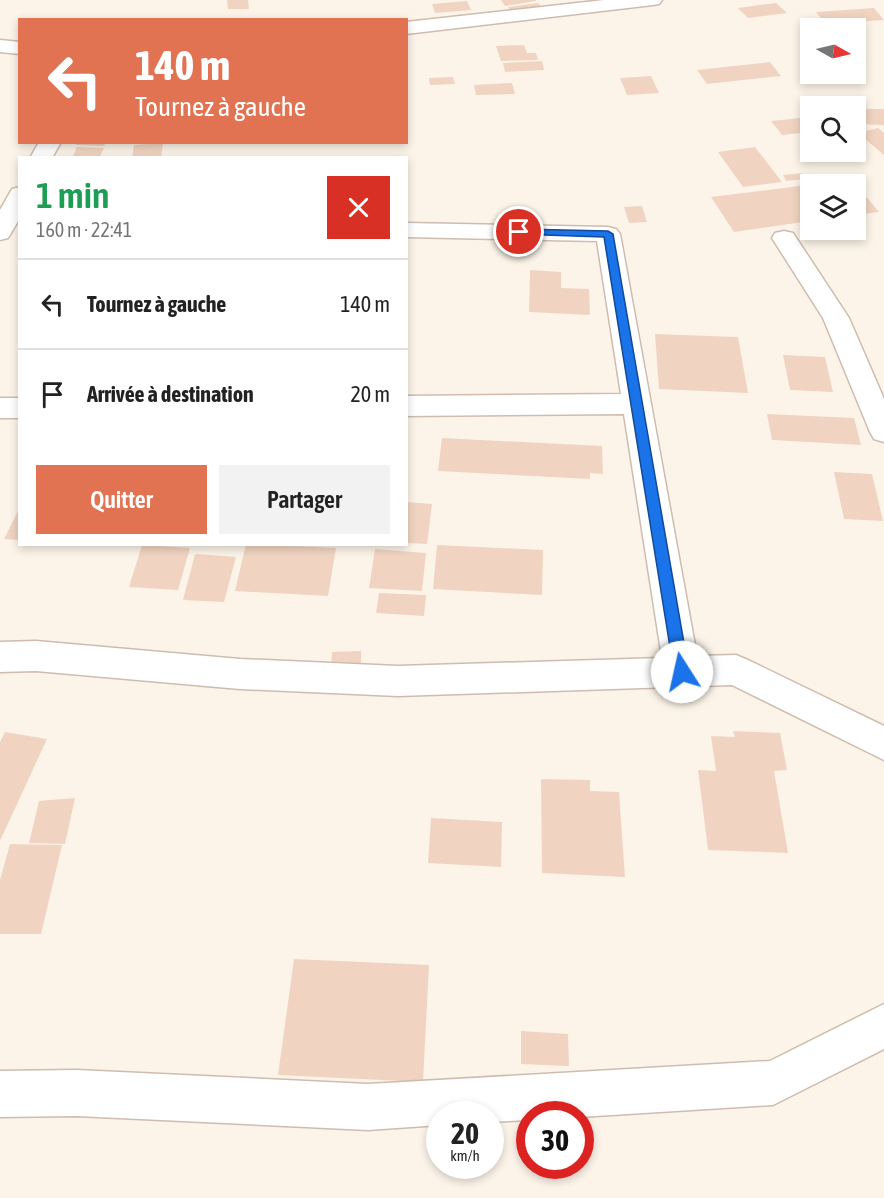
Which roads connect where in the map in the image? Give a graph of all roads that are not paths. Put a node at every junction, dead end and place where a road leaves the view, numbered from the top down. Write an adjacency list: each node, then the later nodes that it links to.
1 (653, 0): 2 (street)
2 (408, 28)
3 (0, 46): 4 (street)
4 (18, 48)
5 (18, 199): 6 (street)
6 (7, 229)
7 (408, 230): 9 (street)
8 (784, 238): 13 (street)
9 (636, 404): 10 (street); 15 (street)
10 (408, 406)
11 (0, 408): 12 (street)
12 (18, 408)
13 (884, 432)
14 (0, 657): 15 (street)
15 (682, 672): 16 (street)
16 (884, 744)
17 (884, 1026): 18 (street)
18 (0, 1094)

